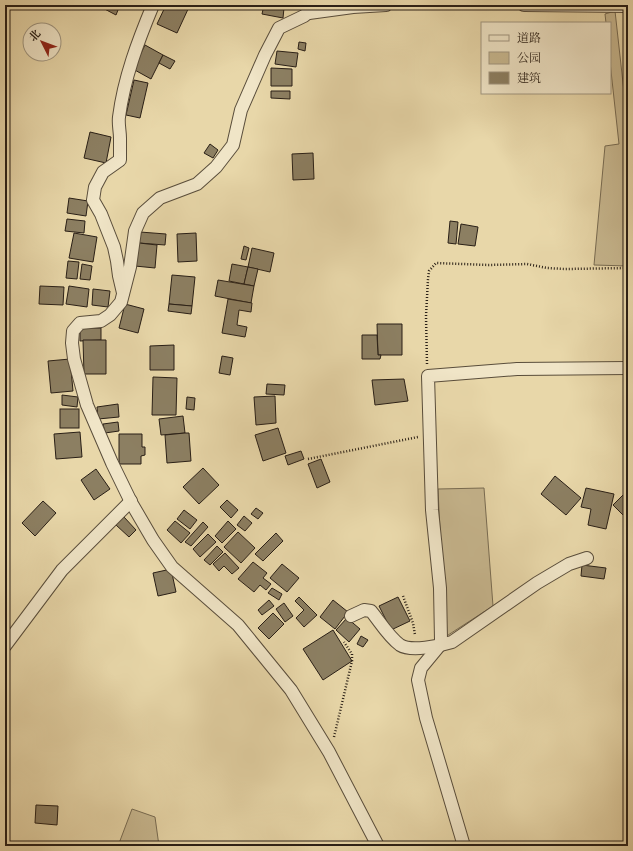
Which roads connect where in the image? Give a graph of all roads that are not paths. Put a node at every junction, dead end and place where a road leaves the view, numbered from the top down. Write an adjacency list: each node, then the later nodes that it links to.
1 (153, 5): 7 (street)
2 (318, 5): 6 (street)
3 (386, 5): 6 (street)
4 (524, 5): 5 (street)
5 (628, 6)
6 (307, 13): 7 (street)
7 (123, 294): 9 (street)
8 (628, 368): 12 (street)
9 (131, 500): 13 (street); 14 (street)
10 (587, 558): 12 (street)
11 (351, 616): 12 (street)
12 (440, 645): 15 (street)
13 (5, 646)
14 (378, 846)
15 (464, 846)

